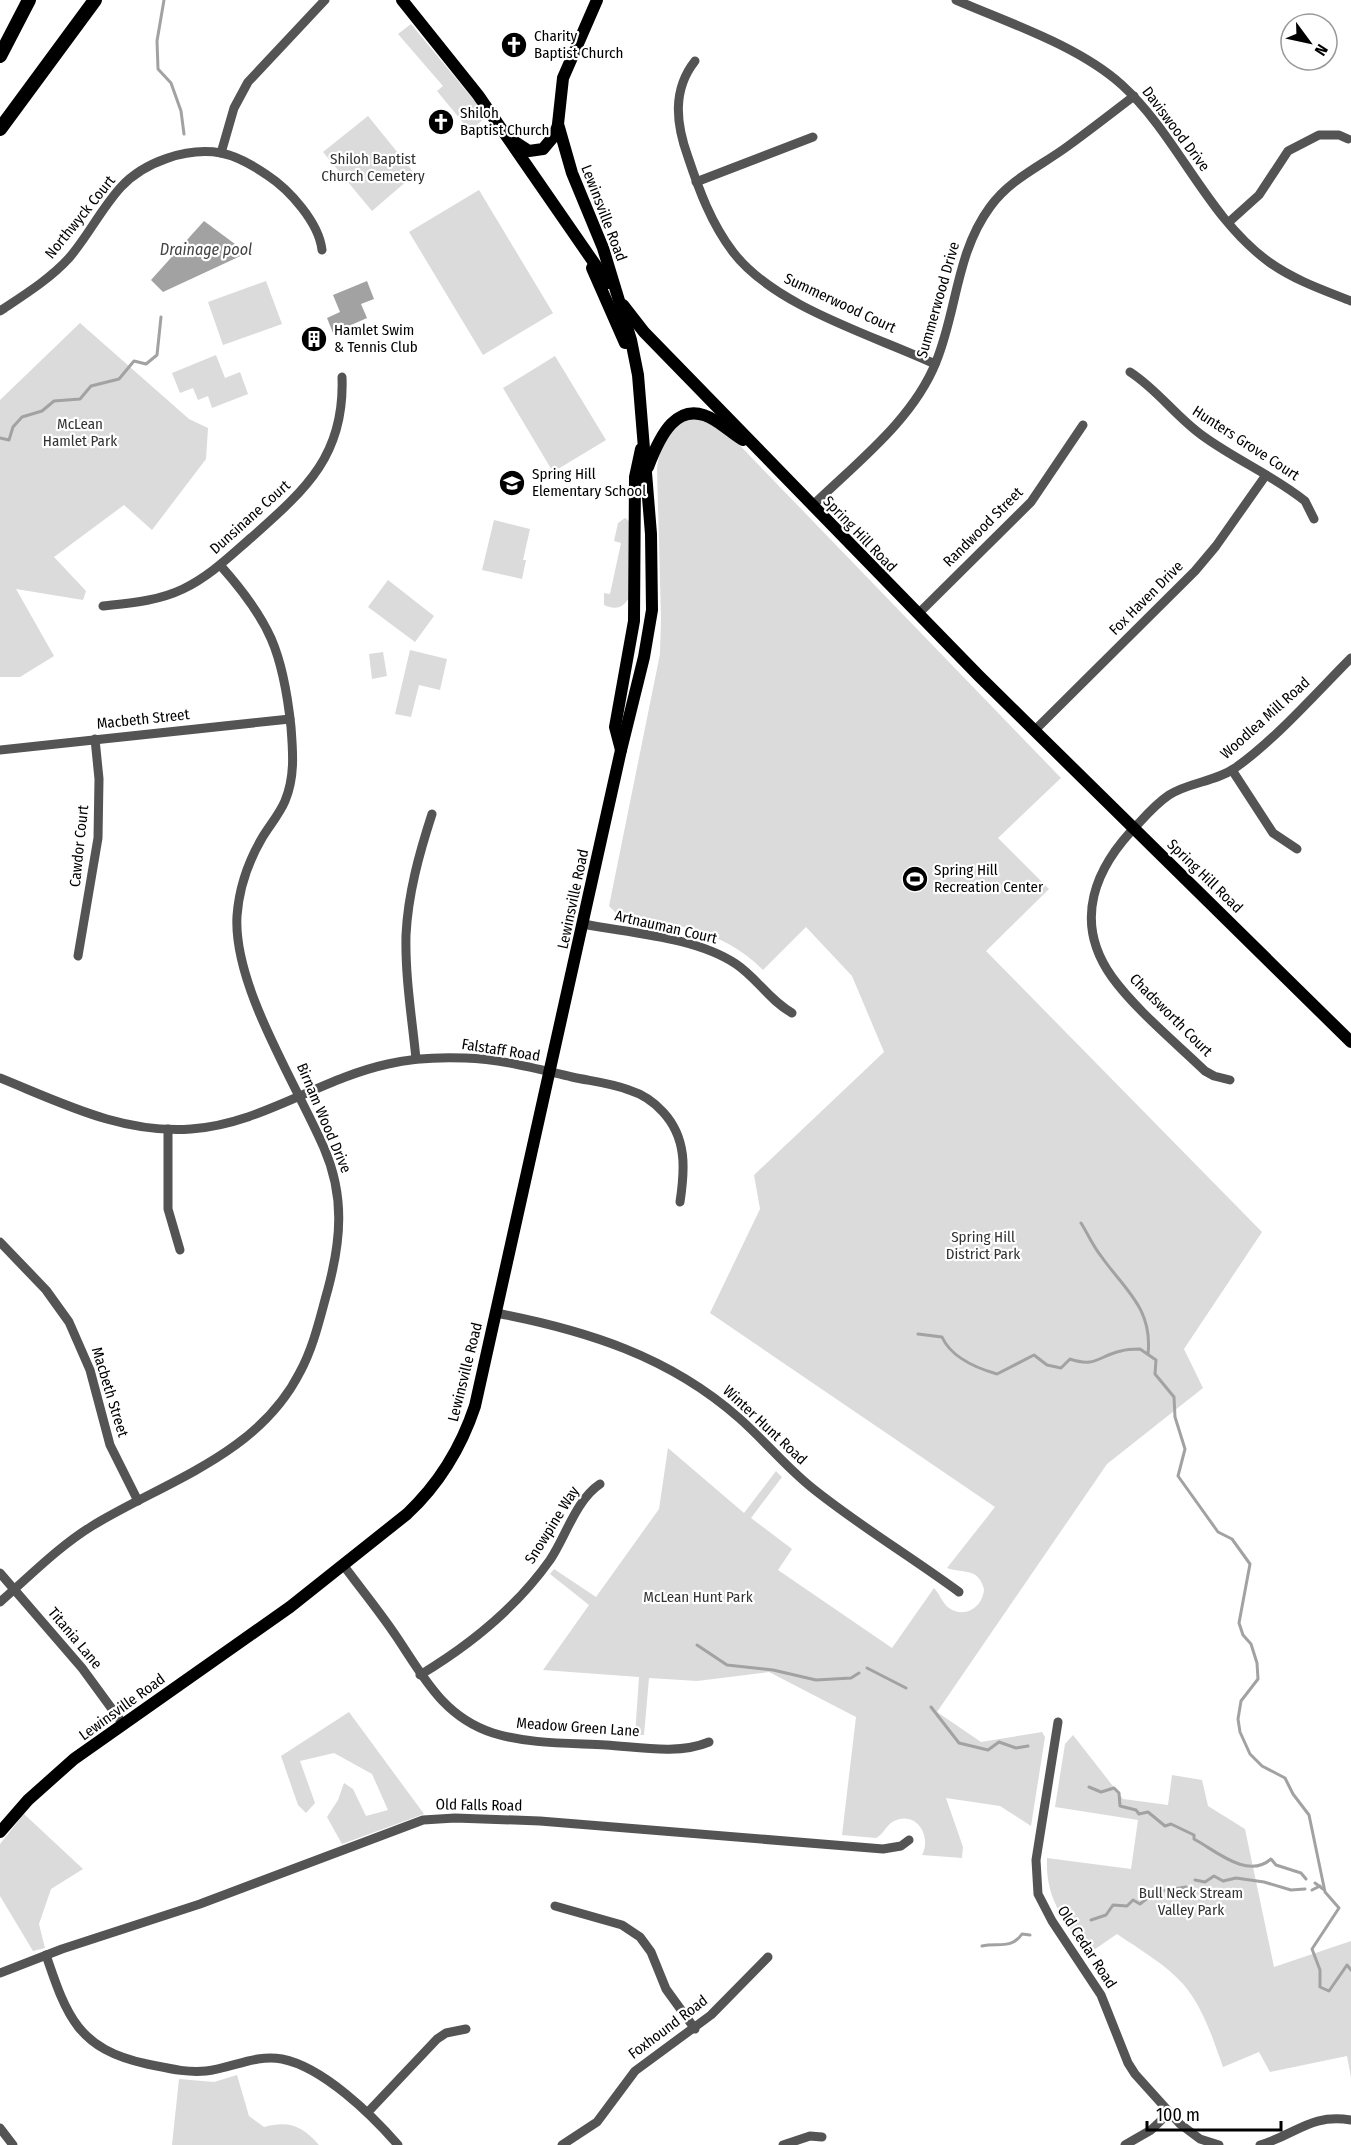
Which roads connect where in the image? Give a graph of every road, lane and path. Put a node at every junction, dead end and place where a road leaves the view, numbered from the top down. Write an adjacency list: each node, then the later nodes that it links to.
1 (29, 0): 7 (highway)
2 (95, 0): 11 (highway)
3 (325, 0): 15 (street)
4 (402, 0): 12 (main road, Spring Hill Road)
5 (597, 0): 10 (main road, Lewinsville Road)
6 (956, 0): 9 (street, Daviswood Drive)
7 (0, 56)
8 (695, 62): 16 (street, Summerwood Court)
9 (1134, 96): 17 (street, Daviswood Drive); 23 (street, Summerwood Drive)
10 (558, 124): 12 (main road); 20 (main road, Lewinsville Road)
11 (0, 129)
12 (503, 131): 18 (main road, Spring Hill Road)
13 (813, 137): 16 (street)
14 (1348, 139): 17 (street)
15 (221, 153): 19 (street, Northwyck Court); 22 (street, Northwyck Court)
16 (696, 182): 23 (street, Summerwood Court)
17 (1229, 222): 21 (street, Daviswood Drive)
18 (566, 223): 20 (main road, Spring Hill Road); 25 (main road)
19 (322, 250)
20 (617, 296): 25 (main road, Lewinsville Road); 29 (main road, Spring Hill Road)
21 (1351, 302)
22 (0, 311)
23 (935, 364): 32 (street, Summerwood Drive)
24 (1130, 372): 31 (street, Hunters Grove Court)
25 (638, 375): 28 (main road, Lewinsville Road)
26 (342, 377): 36 (street, Dunsinane Court)
27 (1083, 425): 38 (street, Randwood Street)
28 (642, 442): 30 (main road, Lewinsville Road); 33 (main road, Lewinsville Road)
29 (759, 450): 30 (main road); 32 (main road, Spring Hill Road)
30 (647, 469): 35 (main road, Lewinsville Road)
31 (1266, 475): 34 (street, Hunters Grove Court); 43 (street, Fox Haven Drive)
32 (812, 506): 38 (main road, Spring Hill Road)
33 (635, 513): 35 (main road); 39 (main road, Lewinsville Road)
34 (1314, 519)
35 (651, 534): 40 (main road, Lewinsville Road)
36 (220, 565): 37 (street, Dunsinane Court); 42 (street, Birnam Wood Drive)
37 (103, 606)
38 (918, 614): 43 (main road, Spring Hill Road)
39 (634, 621): 40 (main road); 46 (main road, Lewinsville Road)
40 (648, 637): 46 (main road, Lewinsville Road)
41 (1351, 658): 47 (street, Woodlea Mill Road)
42 (290, 719): 44 (street, Macbeth Street); 59 (street, Birnam Wood Drive)
43 (1034, 731): 49 (main road, Spring Hill Road)
44 (95, 739): 45 (street, Macbeth Street); 52 (street, Cawdor Court)
45 (0, 750)
46 (621, 750): 51 (main road, Lewinsville Road)
47 (1232, 770): 49 (street, Woodlea Mill Road); 50 (street)
48 (432, 814): 55 (street)
49 (1134, 827): 54 (main road, Spring Hill Road); 58 (street, Chadsworth Court)
50 (1297, 849)
51 (583, 924): 53 (street, Artnauman Court); 56 (main road, Lewinsville Road)
52 (78, 956)
53 (792, 1013)
54 (1351, 1042)
55 (416, 1059): 56 (street, Falstaff Road); 59 (street, Falstaff Road)
56 (550, 1072): 61 (street, Falstaff Road); 64 (main road, Lewinsville Road)
57 (0, 1078): 60 (street, Falstaff Road)
58 (1230, 1080)
59 (300, 1097): 60 (street, Falstaff Road); 66 (street, Birnam Wood Drive)
60 (168, 1130): 63 (street)
61 (680, 1202)
62 (0, 1242): 66 (street, Macbeth Street)
63 (180, 1250)
64 (496, 1313): 67 (main road, Lewinsville Road); 70 (street, Winter Hunt Road)
65 (600, 1484): 72 (street, Snowpine Way)
66 (138, 1501): 69 (street, Birnam Wood Drive)
67 (344, 1566): 72 (street, Meadow Green Lane); 74 (main road, Lewinsville Road)
68 (0, 1573): 69 (street, Titania Lane)
69 (14, 1590): 71 (street, Birnam Wood Drive); 74 (street, Titania Lane)
70 (959, 1592)
71 (0, 1602)
72 (420, 1676): 75 (street, Meadow Green Lane)
73 (1058, 1722): 85 (street, Old Cedar Road)
74 (123, 1724): 76 (main road, Lewinsville Road)
75 (709, 1742)
76 (0, 1832)
77 (909, 1840): 79 (street, Old Falls Road)
78 (555, 1906): 83 (street)
79 (46, 1955): 81 (street, Old Falls Road); 84 (street)
80 (768, 1957): 83 (street, Foxhound Road)
81 (0, 1973)
82 (466, 2029): 84 (street)
83 (695, 2029): 91 (street, Foxhound Road)
84 (368, 2112): 90 (street)
85 (1169, 2113): 93 (street); 94 (street, Old Cedar Road)
86 (1351, 2120): 95 (street)
87 (0, 2128): 89 (street)
88 (822, 2137): 92 (street)
89 (13, 2145)
90 (398, 2145)
91 (562, 2145)
92 (783, 2145)
93 (1125, 2145)
94 (1219, 2145)
95 (1260, 2145)

